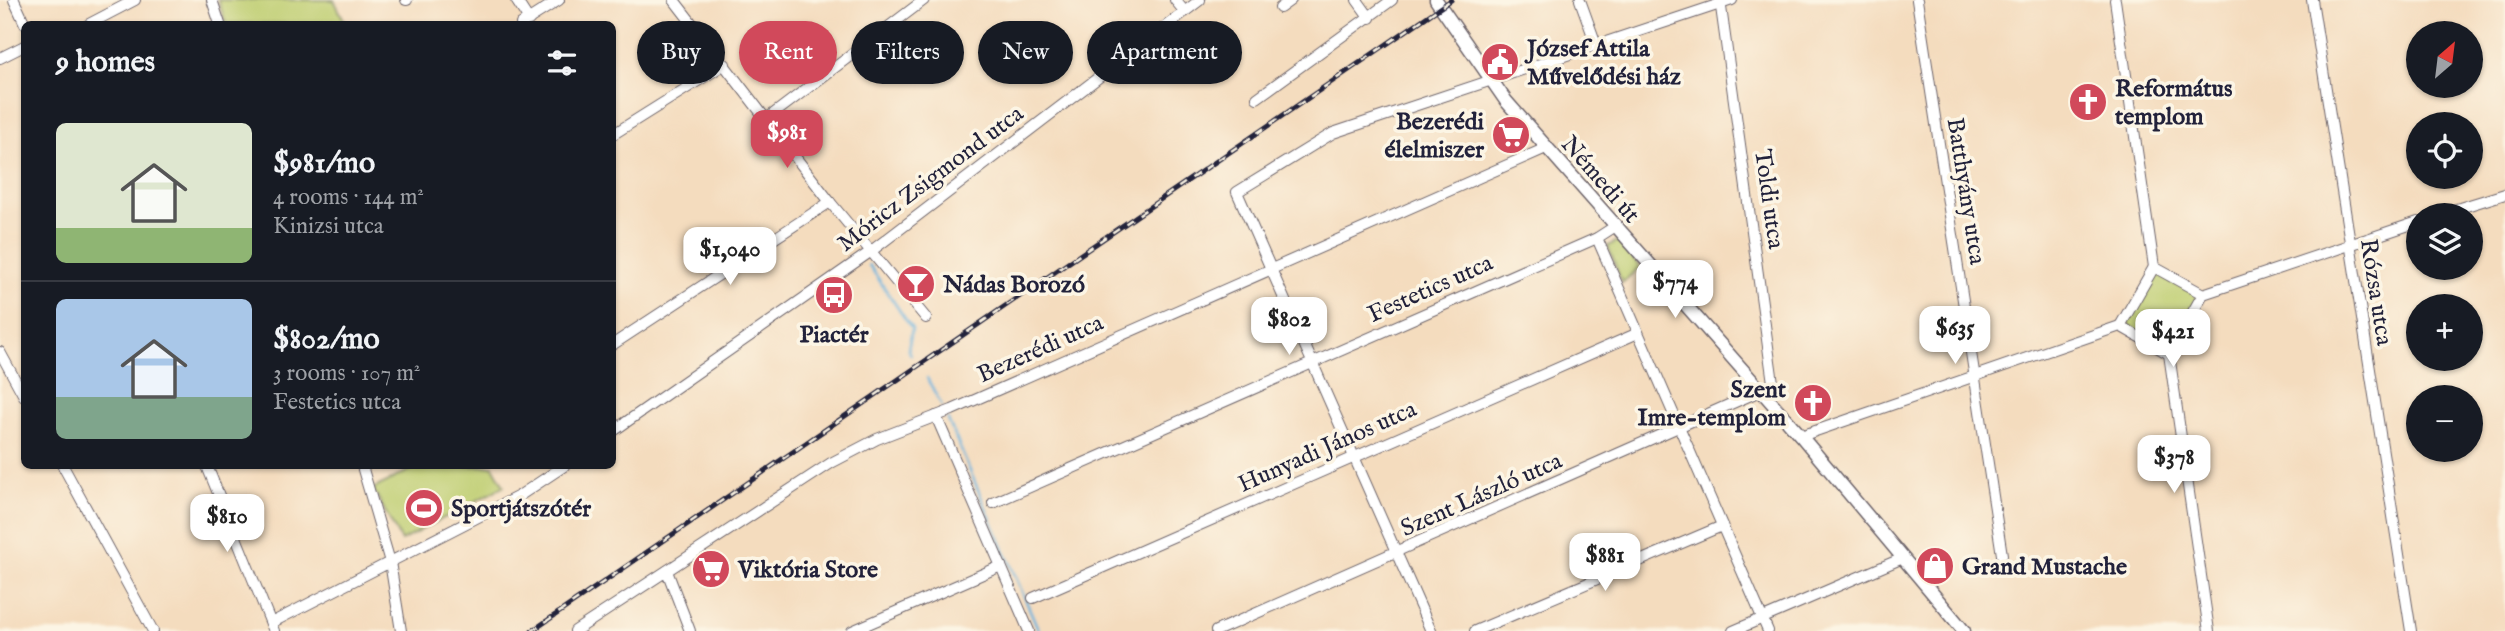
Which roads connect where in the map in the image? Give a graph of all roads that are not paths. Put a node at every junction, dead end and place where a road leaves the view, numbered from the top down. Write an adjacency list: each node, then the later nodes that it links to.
1 (14, 0): 23 (street)
2 (135, 0): 24 (street)
3 (212, 0): 25 (street)
4 (516, 0): 26 (street)
5 (559, 0): 27 (street)
6 (674, 0): 28 (street)
7 (923, 0): 36 (street)
8 (1175, 0): 21 (street)
9 (1200, 0): 21 (street, Móricz Zsigmond utca)
10 (1291, 0): 20 (street)
11 (1357, 0): 22 (street)
12 (1392, 0): 22 (street)
13 (1436, 0): 33 (main road, Némedi út)
14 (1580, 0): 29 (street)
15 (1732, 0): 19 (street)
16 (1917, 0): 57 (street, Batthyány utca)
17 (2116, 0): 47 (street)
18 (2312, 0): 45 (street, Rózsa utca)
19 (1721, 2): 29 (street); 59 (street, Toldi utca)
20 (1280, 8)
21 (1185, 12): 46 (street, Móricz Zsigmond utca)
22 (1370, 18): 35 (street)
23 (24, 21)
24 (95, 21)
25 (219, 21)
26 (525, 21)
27 (527, 21)
28 (691, 21)
29 (1597, 47): 33 (street)
30 (21, 48): 31 (street)
31 (0, 58)
32 (725, 64): 36 (street)
33 (1491, 81): 38 (main road, Némedi út); 48 (street)
34 (693, 84): 37 (street)
35 (1257, 98)
36 (768, 118): 40 (street)
37 (616, 132)
38 (1546, 148): 43 (main road, Némedi út); 48 (street, Bezerédi utca)
39 (2505, 194): 41 (street)
40 (830, 202): 46 (street); 53 (street)
41 (2476, 203)
42 (2406, 226): 45 (street)
43 (1614, 227): 44 (street, Festetics utca); 59 (main road, Némedi út)
44 (1597, 237): 52 (street); 56 (street, Festetics utca)
45 (2349, 246): 49 (street); 93 (street, Rózsa utca)
46 (870, 252): 50 (street); 61 (street, Móricz Zsigmond utca)
47 (2154, 267): 49 (street); 51 (street)
48 (1270, 268): 56 (street); 60 (street, Bezerédi utca)
49 (2203, 294): 55 (street)
50 (926, 318)
51 (2120, 326): 55 (street); 57 (street)
52 (1638, 333): 62 (street); 64 (street, Hunyadi János utca)
53 (616, 342)
54 (0, 352): 58 (street)
55 (2169, 354): 92 (street)
56 (1312, 363): 64 (street); 69 (street, Festetics utca)
57 (1974, 375): 63 (street); 72 (street, Batthyány utca)
58 (21, 390)
59 (1760, 391): 62 (street, Szent László utca); 63 (main road, Némedi út)
60 (936, 416): 75 (street); 76 (street, Bezerédi utca)
61 (616, 429)
62 (1679, 429): 70 (street); 71 (street, Szent László utca)
63 (1801, 436): 73 (main road, Némedi út)
64 (1354, 457): 71 (street); 77 (street, Hunyadi János utca)
65 (65, 469): 80 (street)
66 (208, 469): 79 (street)
67 (363, 469): 74 (street)
68 (560, 469): 74 (street)
69 (993, 503)
70 (1722, 526): 78 (street); 88 (street)
71 (1397, 554): 86 (street, Szent László utca); 87 (street)
72 (2002, 555)
73 (1903, 558): 78 (street); 91 (main road, Némedi út)
74 (390, 562): 79 (street); 81 (street)
75 (1001, 566): 84 (street); 85 (street)
76 (667, 572): 82 (street, Bezerédi utca); 83 (street)
77 (1032, 598)
78 (1763, 618): 89 (street); 90 (street)
79 (272, 627)
80 (153, 631)
81 (401, 631)
82 (575, 631)
83 (690, 631)
84 (852, 631)
85 (1029, 631)
86 (1216, 631)
87 (1431, 631)
88 (1475, 631)
89 (1733, 631)
90 (1769, 631)
91 (1964, 631)
92 (2209, 631)
93 (2411, 631)

